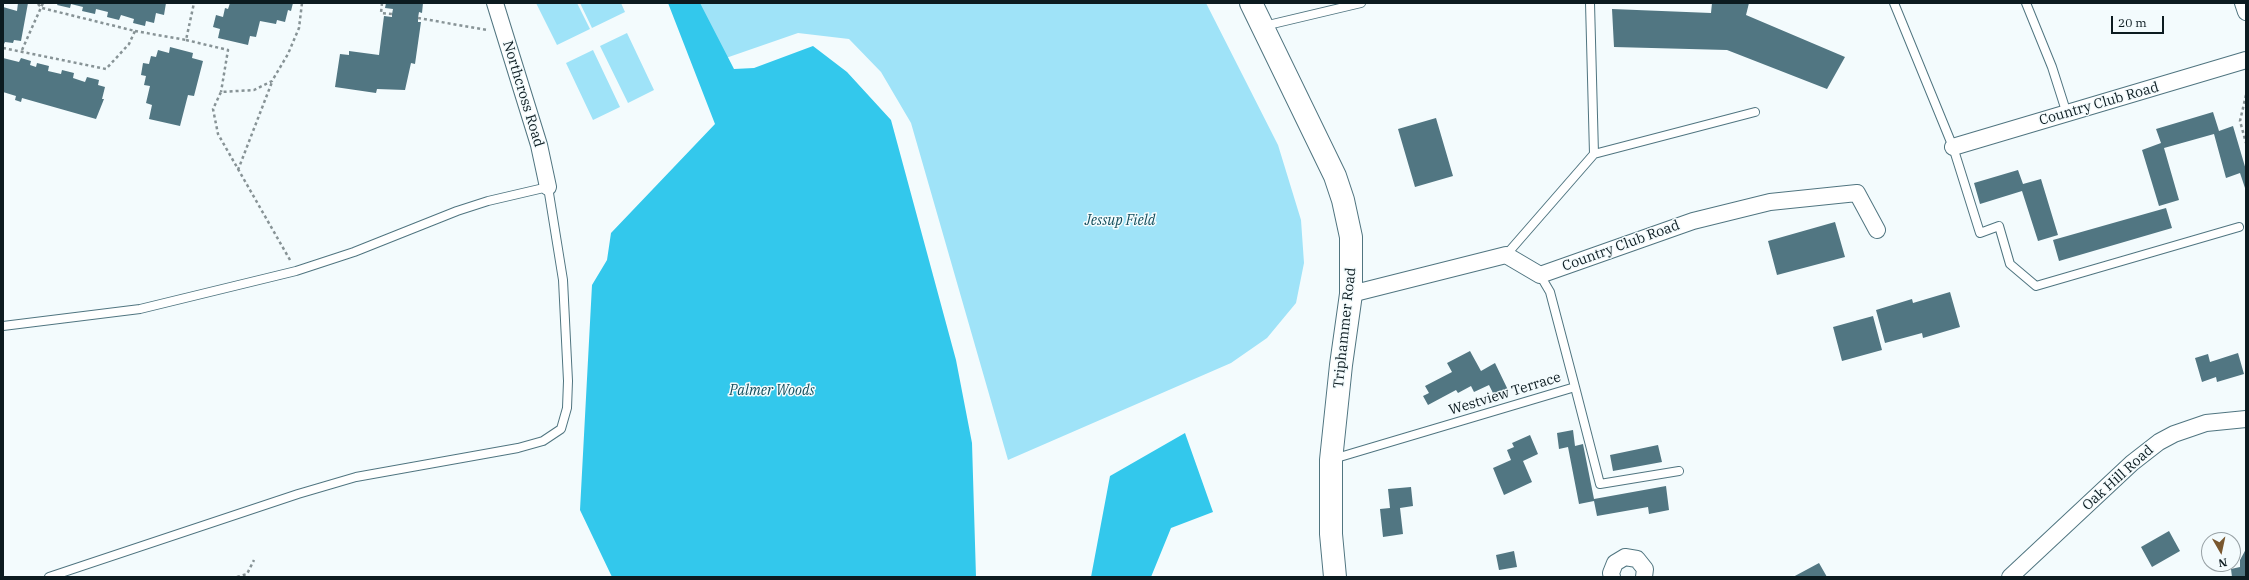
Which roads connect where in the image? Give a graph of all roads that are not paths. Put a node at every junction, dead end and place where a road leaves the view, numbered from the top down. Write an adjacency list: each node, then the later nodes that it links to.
1 (495, 3): 15 (street, Northcross Road)
2 (1251, 3): 9 (street, Triphammer Road)
3 (1361, 3): 9 (lane)
4 (1590, 3): 14 (lane)
5 (1894, 3): 13 (lane)
6 (2026, 3): 12 (lane)
7 (2243, 3): 8 (street)
8 (2246, 12)
9 (1263, 26): 20 (street, Triphammer Road)
10 (2246, 60): 12 (street, Country Club Road)
11 (1754, 112): 14 (lane)
12 (2067, 114): 13 (street, Country Club Road)
13 (1953, 147): 16 (lane)
14 (1594, 154): 18 (lane)
15 (548, 187): 21 (lane); 26 (lane)
16 (2239, 227)
17 (1877, 230): 19 (street, Country Club Road)
18 (1506, 255): 19 (street); 20 (street)
19 (1540, 275): 22 (lane, Westview Terrace)
20 (1351, 294): 24 (street, Triphammer Road)
21 (3, 326)
22 (1575, 387): 24 (lane, Westview Terrace); 25 (lane)
23 (2246, 419): 30 (street, Oak Hill Road)
24 (1331, 460): 27 (street, Triphammer Road)
25 (1679, 471)
26 (49, 577)
27 (1335, 577)
28 (1612, 577): 29 (street)
29 (1644, 577)
30 (2010, 577)

